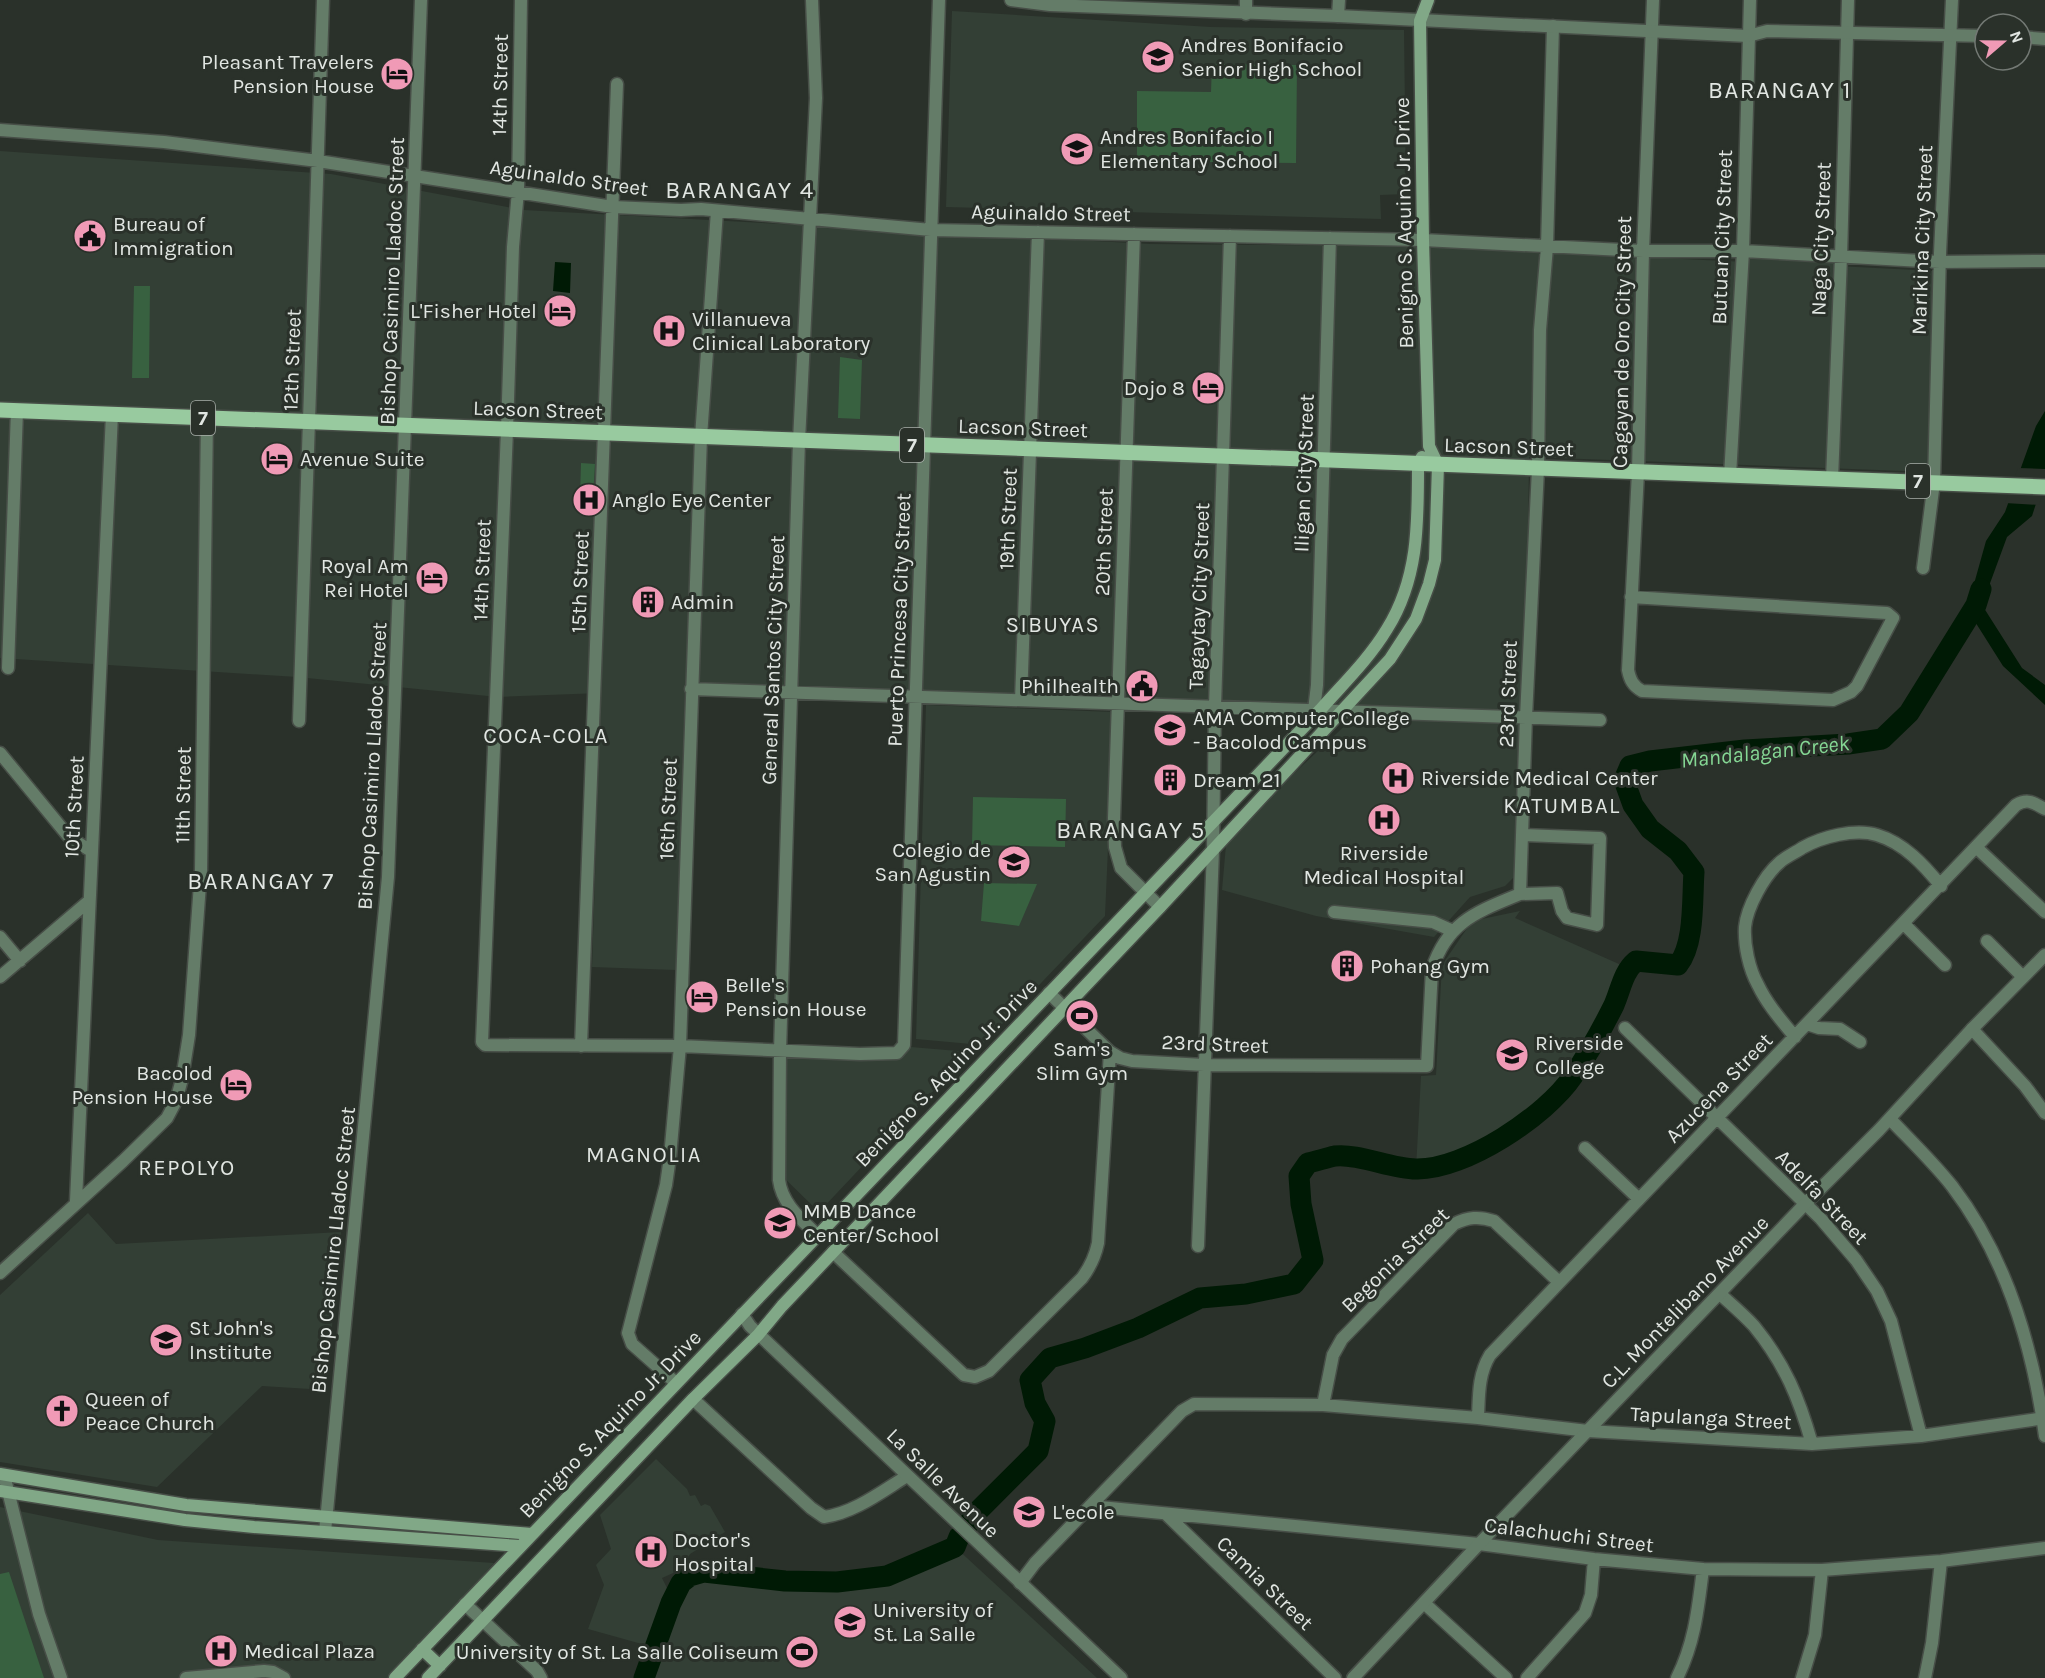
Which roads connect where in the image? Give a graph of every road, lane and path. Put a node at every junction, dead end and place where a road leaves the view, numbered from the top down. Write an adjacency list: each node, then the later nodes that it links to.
1 (323, 0): 26 (street, 12th Street)
2 (421, 0): 27 (street, Bishop Casimiro Lladoc Street)
3 (521, 0): 28 (street, 14th Street)
4 (812, 0): 31 (street, General Santos City Street)
5 (939, 0): 32 (street, Puerto Princesa City Street)
6 (1011, 0): 14 (street)
7 (1246, 0): 15 (street)
8 (1339, 0): 16 (street)
9 (1428, 0): 17 (main road, Benigno S. Aquino Jr. Drive)
10 (1653, 0): 19 (street, Cagayan de Oro City Street)
11 (1750, 0): 23 (street, Butuan City Street)
12 (1848, 0): 20 (street, Naga City Street)
13 (1953, 0): 21 (street, Marikina City Street)
14 (1142, 4): 15 (street)
15 (1246, 14): 16 (street)
16 (1338, 16): 17 (street)
17 (1420, 21): 18 (street); 37 (main road, Benigno S. Aquino Jr. Drive)
18 (1553, 26): 19 (street); 38 (street, 23rd Street)
19 (1651, 31): 23 (street); 39 (street, Cagayan de Oro City Street)
20 (1845, 32): 21 (street); 23 (street); 41 (street, Naga City Street)
21 (1950, 34): 22 (street); 43 (street, Marikina City Street)
22 (1973, 35)
23 (1748, 36): 40 (street, Butuan City Street)
24 (617, 84): 29 (street, 15th Street)
25 (0, 130): 26 (street, Aguinaldo Street)
26 (318, 161): 27 (street, Aguinaldo Street); 48 (street, 12th Street)
27 (415, 176): 28 (street, Aguinaldo Street); 49 (street, Bishop Casimiro Lladoc Street)
28 (518, 191): 29 (street, Aguinaldo Street); 50 (street, 14th Street)
29 (613, 207): 30 (street, Aguinaldo Street); 51 (street, 15th Street)
30 (717, 210): 31 (street, Aguinaldo Street); 52 (street, 16th Street)
31 (811, 220): 32 (street, Aguinaldo Street); 53 (street, General Santos City Street)
32 (931, 230): 33 (street, Aguinaldo Street); 54 (street, Puerto Princesa City Street)
33 (1038, 232): 34 (street, Aguinaldo Street); 56 (street, 19th Street)
34 (1134, 234): 35 (street, Aguinaldo Street); 57 (street, 20th Street)
35 (1230, 236): 36 (street, Aguinaldo Street); 58 (street, Tagaytay City Street)
36 (1330, 238): 37 (street, Aguinaldo Street); 59 (street, Iligan City Street)
37 (1423, 240): 38 (street, Aguinaldo Street); 55 (main road, Benigno S. Aquino Jr. Drive)
38 (1548, 247): 39 (street, Aguinaldo Street); 62 (street, 23rd Street)
39 (1643, 251): 40 (street, Aguinaldo Street); 63 (street, Cagayan de Oro City Street)
40 (1743, 251): 41 (street, Aguinaldo Street); 64 (street, Butuan City Street)
41 (1841, 256): 43 (street, Aguinaldo Street); 65 (street, Naga City Street)
42 (2045, 261): 43 (street, Aguinaldo Street)
43 (1940, 262): 66 (street, Marikina City Street)
44 (0, 410): 45 (main road, Lacson Street / 7)
45 (17, 410): 46 (main road, Lacson Street / 7); 70 (street)
46 (112, 414): 47 (main road, Lacson Street / 7); 88 (street, 10th Street)
47 (207, 418): 48 (main road, Lacson Street / 7); 125 (street, 11th Street)
48 (310, 422): 49 (main road, Lacson Street / 7); 81 (street, 12th Street)
49 (406, 426): 50 (main road, Lacson Street / 7); 150 (street, Bishop Casimiro Lladoc Street)
50 (507, 430): 51 (main road, Lacson Street / 7); 112 (street, 14th Street)
51 (605, 434): 52 (main road, Lacson Street / 7); 112 (street, 15th Street)
52 (701, 437): 53 (main road, Lacson Street / 7); 71 (street, 16th Street)
53 (799, 441): 54 (main road, Lacson Street / 7); 72 (street, General Santos City Street)
54 (924, 446): 56 (main road, Lacson Street / 7); 73 (street, Puerto Princesa City Street)
55 (1429, 446): 60 (main road, Benigno S. Aquino Jr. Drive); 61 (main road, Benigno S. Aquino Jr. Drive)
56 (1030, 450): 57 (main road, Lacson Street / 7); 74 (street, 19th Street)
57 (1126, 453): 58 (main road, Lacson Street / 7); 75 (street, 20th Street)
58 (1223, 457): 59 (main road, Lacson Street / 7); 76 (street, Tagaytay City Street)
59 (1324, 460): 60 (main road, Lacson Street / 7); 77 (street, Iligan City Street)
60 (1418, 464): 61 (main road, Lacson Street / 7); 77 (main road, Benigno S. Aquino Jr. Drive)
61 (1438, 465): 62 (main road, Lacson Street / 7); 78 (main road, Benigno S. Aquino Jr. Drive)
62 (1538, 469): 63 (main road, Lacson Street / 7); 79 (street, 23rd Street)
63 (1638, 472): 64 (main road, Lacson Street / 7); 69 (street, Cagayan de Oro City Street)
64 (1730, 476): 65 (main road, Lacson Street / 7)
65 (1832, 479): 66 (main road, Lacson Street / 7)
66 (1934, 482): 67 (main road, Lacson Street / 7); 68 (street, Marikina City Street)
67 (2045, 487)
68 (1923, 568)
69 (1631, 597): 69 (street, Cagayan de Oro City Street)
70 (8, 668)
71 (692, 689): 72 (street); 113 (street, 16th Street)
72 (791, 692): 73 (street); 114 (street, General Santos City Street)
73 (916, 696): 74 (street); 114 (street, Puerto Princesa City Street)
74 (1021, 700): 75 (street)
75 (1118, 703): 76 (street); 90 (street, 20th Street)
76 (1215, 707): 77 (street); 84 (street, Tagaytay City Street)
77 (1317, 710): 78 (street); 84 (main road, Benigno S. Aquino Jr. Drive)
78 (1343, 711): 79 (street); 87 (main road, Benigno S. Aquino Jr. Drive)
79 (1526, 717): 80 (street); 85 (street, 23rd Street)
80 (1600, 720)
81 (299, 721)
82 (0, 753): 88 (street)
83 (2045, 809): 86 (street, Azucena Street)
84 (1213, 821): 87 (street, Tagaytay City Street); 90 (main road, Benigno S. Aquino Jr. Drive)
85 (1522, 835): 91 (street, 23rd Street); 91 (street)
86 (1977, 848): 89 (street, Azucena Street); 95 (street)
87 (1213, 850): 93 (main road, Benigno S. Aquino Jr. Drive); 116 (street, Tagaytay City Street)
88 (91, 851): 92 (street, 10th Street)
89 (1941, 886): 96 (street, Azucena Street); 110 (street)
90 (1146, 892): 93 (street, 20th Street); 105 (main road, Benigno S. Aquino Jr. Drive)
91 (1520, 894): 97 (street, 23rd Street)
92 (89, 901): 101 (street); 125 (street, 10th Street)
93 (1160, 907): 106 (main road, Benigno S. Aquino Jr. Drive)
94 (1334, 912): 97 (street)
95 (2045, 912)
96 (1904, 924): 102 (street); 107 (street, Azucena Street)
97 (1453, 931): 116 (street, 23rd Street)
98 (0, 937): 101 (street)
99 (1987, 941): 104 (street)
100 (2045, 955): 104 (street, C.L. Montelibano Avenue)
101 (20, 961): 103 (street)
102 (1945, 965)
103 (0, 977)
104 (2023, 977): 109 (street, C.L. Montelibano Avenue)
105 (1049, 993): 106 (street); 117 (main road, Benigno S. Aquino Jr. Drive)
106 (1064, 1008): 115 (street); 118 (main road, Benigno S. Aquino Jr. Drive)
107 (1807, 1024): 110 (street, Azucena Street); 111 (street)
108 (1625, 1028): 120 (street, Adelfa Street)
109 (1972, 1029): 119 (street); 121 (street, C.L. Montelibano Avenue)
110 (1796, 1037): 120 (street, Azucena Street)
111 (1860, 1042)
112 (581, 1046): 113 (street)
113 (680, 1046): 114 (street); 136 (street, 16th Street)
114 (780, 1051): 128 (street, General Santos City Street)
115 (1110, 1052): 116 (street, 23rd Street); 130 (street)
116 (1204, 1065): 129 (street, Tagaytay City Street)
117 (973, 1072): 118 (main road); 123 (main road, Benigno S. Aquino Jr. Drive)
118 (989, 1087): 126 (main road, Benigno S. Aquino Jr. Drive)
119 (2045, 1113)
120 (1717, 1118): 124 (street, Azucena Street); 127 (street, Adelfa Street)
121 (1890, 1119): 127 (street, C.L. Montelibano Avenue); 140 (street)
122 (1585, 1148): 124 (street)
123 (863, 1187): 126 (main road); 128 (main road, Benigno S. Aquino Jr. Drive)
124 (1639, 1199): 132 (street, Azucena Street)
125 (76, 1201): 131 (street, 11th Street)
126 (879, 1202): 130 (main road, Benigno S. Aquino Jr. Drive)
127 (1805, 1204): 133 (street, C.L. Montelibano Avenue); 142 (street, Adelfa Street)
128 (817, 1235): 134 (main road, Benigno S. Aquino Jr. Drive)
129 (1198, 1246)
130 (833, 1252): 135 (main road, Benigno S. Aquino Jr. Drive)
131 (0, 1273)
132 (1559, 1282): 138 (street, Begonia Street); 139 (street, Azucena Street)
133 (1720, 1294): 141 (street, C.L. Montelibano Avenue); 144 (street)
134 (742, 1314): 135 (street, La Salle Avenue); 136 (main road, Benigno S. Aquino Jr. Drive)
135 (758, 1335): 137 (main road, Benigno S. Aquino Jr. Drive); 146 (street, La Salle Avenue)
136 (675, 1383): 152 (main road, Benigno S. Aquino Jr. Drive)
137 (693, 1399): 146 (street); 163 (main road, Benigno S. Aquino Jr. Drive)
138 (1323, 1405): 139 (street, Tapulanga Street); 148 (street, Tapulanga Street)
139 (1478, 1418): 141 (street, Tapulanga Street)
140 (2044, 1419): 142 (street, Tapulanga Street); 143 (street)
141 (1588, 1431): 144 (street, Tapulanga Street); 153 (street, C.L. Montelibano Avenue)
142 (1921, 1436): 144 (street, Tapulanga Street)
143 (2045, 1436)
144 (1812, 1444)
145 (2, 1475): 147 (street); 150 (main road)
146 (907, 1476): 160 (street, La Salle Avenue)
147 (4, 1492): 151 (main road); 166 (street)
148 (1090, 1506): 149 (street, Calachuchi Street); 160 (street)
149 (1167, 1515): 153 (street, Calachuchi Street); 173 (street, Camia Street)
150 (326, 1518): 151 (street, Bishop Casimiro Lladoc Street); 152 (main road)
151 (325, 1532): 154 (main road)
152 (531, 1534): 154 (main road, Benigno S. Aquino Jr. Drive)
153 (1479, 1544): 156 (street, Calachuchi Street); 161 (street, C.L. Montelibano Avenue)
154 (520, 1546): 162 (main road, Benigno S. Aquino Jr. Drive)
155 (2045, 1548): 157 (street, Calachuchi Street)
156 (1594, 1559): 158 (street, Calachuchi Street); 176 (street)
157 (1941, 1561): 159 (street, Calachuchi Street); 179 (street)
158 (1703, 1569): 159 (street, Calachuchi Street); 177 (street)
159 (1822, 1570): 178 (street)
160 (1020, 1583): 172 (street, La Salle Avenue)
161 (1424, 1603): 174 (street, C.L. Montelibano Avenue); 175 (street)
162 (465, 1604): 163 (street); 164 (main road, Benigno S. Aquino Jr. Drive)
163 (483, 1621): 165 (main road, Benigno S. Aquino Jr. Drive); 171 (street)
164 (422, 1649): 165 (main road); 169 (main road, Benigno S. Aquino Jr. Drive)
165 (440, 1666): 170 (main road, Benigno S. Aquino Jr. Drive)
166 (61, 1678)
167 (186, 1678): 168 (street)
168 (284, 1678)
169 (395, 1678)
170 (428, 1678)
171 (541, 1678)
172 (1121, 1678)
173 (1335, 1678)
174 (1353, 1678)
175 (1506, 1678)
176 (1527, 1678)
177 (1677, 1678)
178 (1802, 1678)
179 (1925, 1678)

